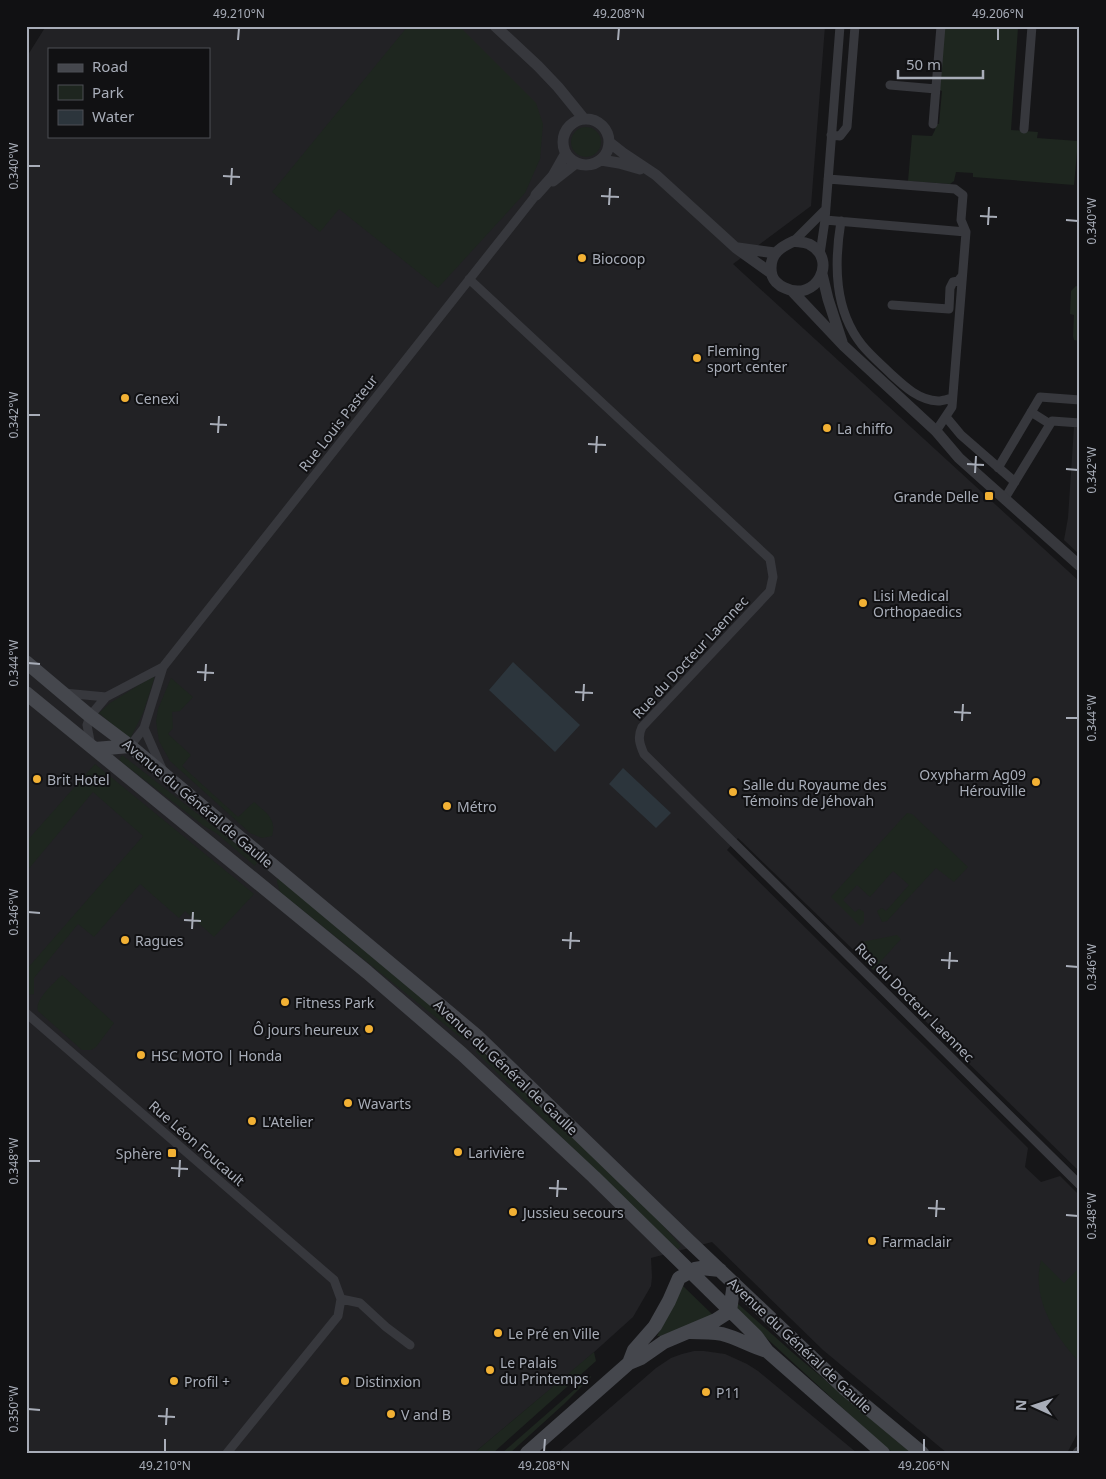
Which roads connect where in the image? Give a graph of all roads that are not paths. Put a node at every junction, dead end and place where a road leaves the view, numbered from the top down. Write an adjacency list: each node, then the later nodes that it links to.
1 (495, 26): 7 (street)
2 (840, 26): 13 (street)
3 (855, 26): 13 (street)
4 (941, 26): 8 (street)
5 (1032, 26): 12 (street)
6 (890, 85): 8 (street)
7 (558, 87): 9 (street); 11 (street)
8 (936, 89): 10 (street)
9 (584, 119): 11 (street); 14 (street)
10 (933, 124)
11 (570, 126): 15 (street)
12 (1024, 129)
13 (831, 135): 19 (street)
14 (609, 142): 16 (street); 18 (street)
15 (566, 153): 17 (street); 20 (street)
16 (601, 160): 17 (street); 18 (street)
17 (576, 163): 20 (street)
18 (656, 174): 26 (street)
19 (828, 179): 21 (street); 24 (street)
20 (536, 196): 32 (street, Rue Louis Pasteur)
21 (825, 210): 22 (street); 25 (street)
22 (825, 220): 23 (street); 28 (street)
23 (841, 221): 24 (street); 36 (street)
24 (966, 232): 31 (street)
25 (794, 241): 27 (street); 28 (street)
26 (736, 248): 27 (street); 29 (street)
27 (775, 252): 29 (street)
28 (820, 254): 30 (street)
29 (771, 274): 33 (street)
30 (822, 274): 33 (street); 35 (street)
31 (962, 276): 34 (street); 36 (street)
32 (470, 279): 48 (street, Rue Louis Pasteur); 58 (street, Rue du Docteur Laennec)
33 (793, 292): 35 (street)
34 (892, 304)
35 (844, 346): 42 (street)
36 (952, 398): 39 (street)
37 (1080, 400): 38 (street)
38 (1031, 412): 41 (street); 43 (street)
39 (946, 417): 42 (street); 43 (street)
40 (1080, 423): 41 (street)
41 (1050, 424): 44 (street)
42 (936, 431): 45 (street)
43 (998, 468): 44 (street)
44 (1015, 482): 45 (street)
45 (1005, 498): 46 (street)
46 (1080, 566)
47 (26, 662): 50 (main road, Avenue du Général de Gaulle)
48 (163, 667): 51 (street); 53 (street)
49 (26, 693): 55 (main road, Avenue du Général de Gaulle)
50 (64, 693): 51 (street); 52 (main road, Avenue du Général de Gaulle)
51 (106, 697): 52 (street)
52 (90, 716): 54 (main road, Avenue du Général de Gaulle); 55 (street)
53 (144, 728): 54 (street); 56 (street)
54 (130, 746): 55 (main road); 56 (main road, Avenue du Général de Gaulle)
55 (93, 748): 60 (main road, Avenue du Général de Gaulle)
56 (165, 776): 59 (main road, Avenue du Général de Gaulle)
57 (26, 1013): 62 (street, Rue Léon Foucault)
58 (1080, 1185)
59 (720, 1270): 60 (main road); 61 (main road, Avenue du Général de Gaulle)
60 (690, 1271): 63 (main road, Avenue du Général de Gaulle); 67 (main road)
61 (734, 1283): 63 (main road); 71 (main road, Avenue du Général de Gaulle)
62 (341, 1299): 65 (street); 68 (street)
63 (730, 1311): 64 (main road); 66 (main road, Avenue du Général de Gaulle)
64 (689, 1332): 66 (main road); 67 (main road)
65 (410, 1345)
66 (767, 1351): 70 (main road, Avenue du Général de Gaulle)
67 (629, 1363): 69 (main road)
68 (227, 1453)
69 (527, 1453)
70 (883, 1453)
71 (922, 1453)

